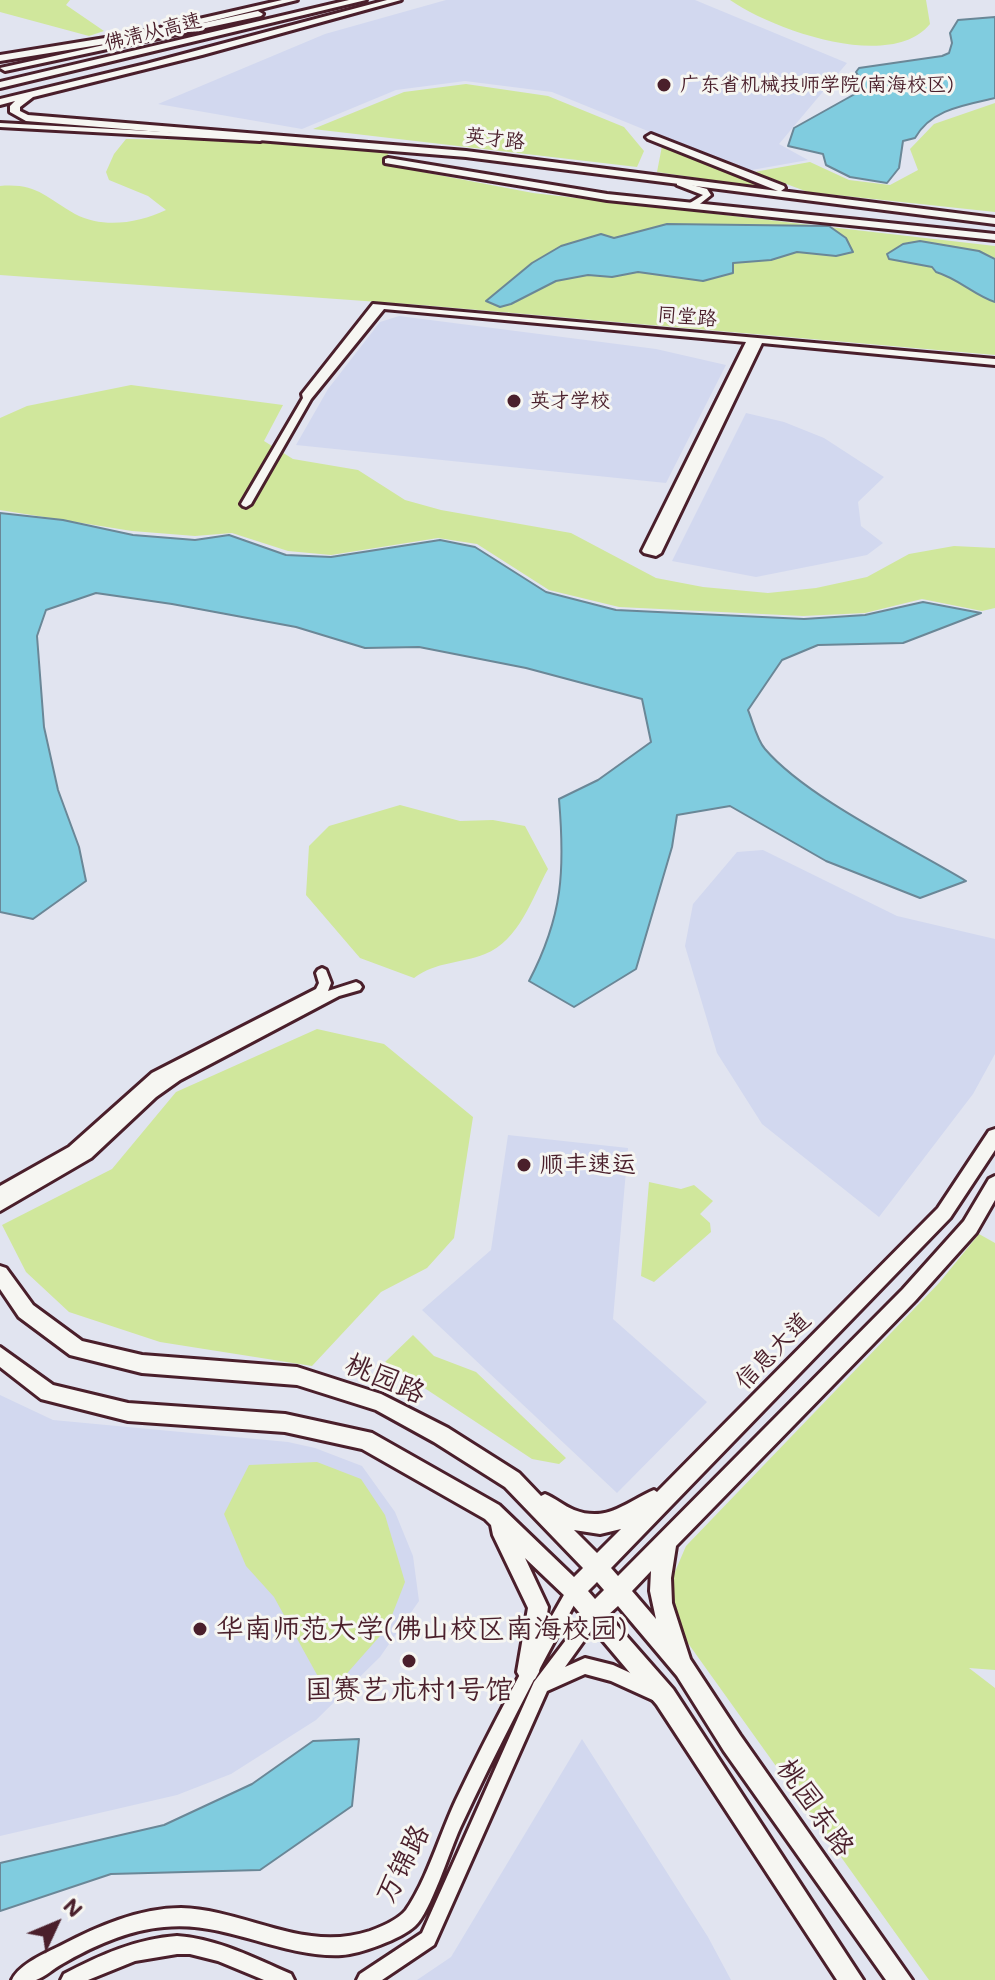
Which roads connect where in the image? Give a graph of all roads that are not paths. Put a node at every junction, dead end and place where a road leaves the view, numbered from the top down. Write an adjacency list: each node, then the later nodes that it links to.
1 (293, 0): 6 (main road)
2 (328, 0): 6 (highway, 佛清从高速)
3 (361, 0): 7 (highway, 佛清从高速)
4 (397, 0): 5 (main road)
5 (275, 31): 8 (main road); 9 (main road)
6 (1, 68)
7 (0, 85)
8 (0, 94)
9 (29, 96): 10 (main road); 14 (main road, 英才路)
10 (0, 102)
11 (0, 125): 15 (street, 英才路)
12 (651, 137): 14 (main road)
13 (388, 161): 15 (main road)
14 (804, 197): 16 (main road, 英才路)
15 (693, 205): 17 (main road)
16 (995, 221)
17 (995, 237)
18 (755, 340): 19 (street, 同堂路); 20 (street, 同堂路); 21 (street)
19 (995, 362)
20 (246, 504)
21 (651, 552)
22 (322, 973): 26 (street)
23 (356, 987): 27 (street)
24 (995, 1136): 31 (main road, 信息大道)
25 (995, 1184): 33 (main road)
26 (0, 1193)
27 (0, 1205)
28 (0, 1274): 30 (main road, 桃园路)
29 (0, 1356): 32 (main road)
30 (512, 1480): 31 (main road); 34 (main road, 桃园路)
31 (682, 1482): 34 (main road, 信息大道)
32 (492, 1512): 36 (main road); 39 (main road)
33 (666, 1546): 35 (main road); 38 (main road)
34 (598, 1568): 35 (main road, 桃园路); 36 (main road, 信息大道)
35 (618, 1590): 37 (main road); 38 (main road, 桃园路)
36 (574, 1591): 37 (main road); 39 (street, 万锦路)
37 (593, 1616): 39 (street, 万锦路); 40 (main road)
38 (684, 1669): 46 (main road, 桃园东路)
39 (534, 1680): 40 (street); 41 (street, 万锦路); 44 (street, 万锦路)
40 (665, 1697): 45 (main road)
41 (21, 1980)
42 (70, 1980): 43 (street)
43 (285, 1980)
44 (366, 1980)
45 (851, 1980)
46 (900, 1980)

